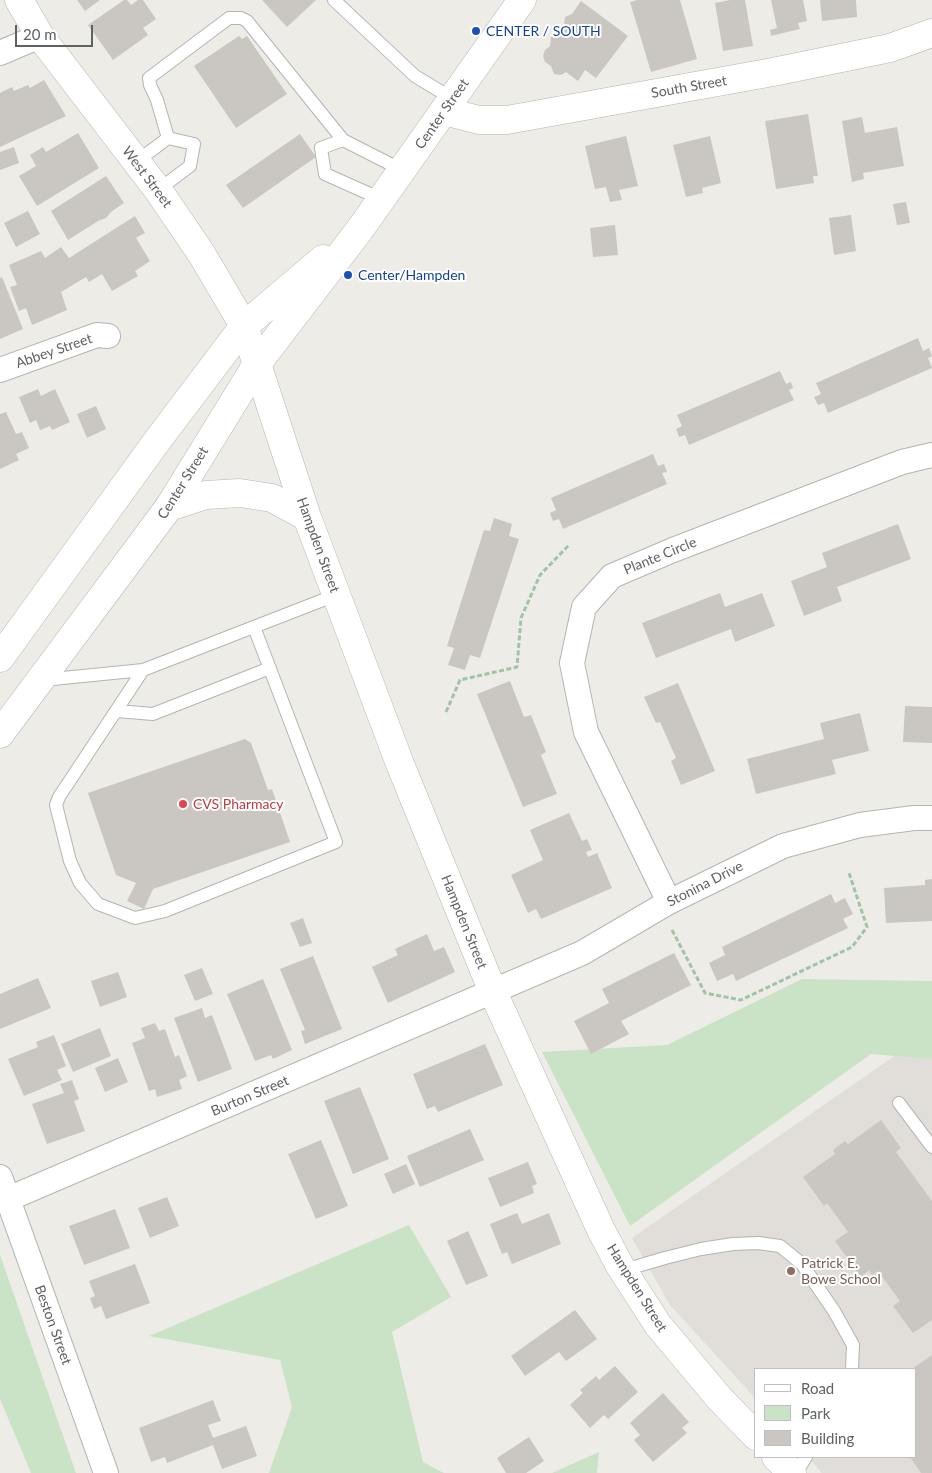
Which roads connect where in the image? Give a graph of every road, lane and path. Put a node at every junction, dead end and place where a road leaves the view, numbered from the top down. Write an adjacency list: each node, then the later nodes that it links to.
1 (19, 0): 5 (main road, West Street)
2 (334, 0): 7 (lane)
3 (522, 0): 7 (main road, Center Street)
4 (932, 32): 7 (main road, South Street)
5 (40, 36): 6 (street); 10 (main road, West Street)
6 (0, 53)
7 (448, 105): 11 (main road, Center Street)
8 (168, 138): 9 (lane); 10 (lane); 12 (lane)
9 (342, 140): 11 (lane); 13 (lane)
10 (136, 162): 12 (main road, West Street)
11 (402, 170): 13 (main road, Center Street)
12 (158, 190): 15 (main road, West Street)
13 (381, 199): 14 (main road, Center Street)
14 (361, 228): 15 (main road, Center Street); 17 (main road, Center Street)
15 (244, 326): 17 (main road, West Street); 25 (main road, Center Street)
16 (108, 336): 18 (street, Abbey Street)
17 (257, 364): 20 (main road, Center Street); 21 (main road, Hampden Street)
18 (0, 370)
19 (932, 456): 34 (street, Plante Circle)
20 (169, 508): 21 (main road); 28 (main road, Center Street)
21 (307, 517): 23 (main road, Hampden Street)
22 (569, 545): 30 (path)
23 (336, 595): 24 (lane); 35 (main road, Hampden Street)
24 (254, 627): 26 (lane); 27 (lane)
25 (0, 658)
26 (270, 668): 29 (lane); 29 (lane)
27 (143, 670): 28 (lane); 29 (lane)
28 (40, 680): 31 (main road, Center Street)
29 (117, 711)
30 (446, 712)
31 (0, 734)
32 (932, 818): 34 (street, Stonina Drive)
33 (849, 873): 34 (path)
34 (664, 905): 35 (street, Stonina Drive)
35 (492, 992): 39 (street, Burton Street); 40 (main road, Hampden Street)
36 (899, 1103): 37 (lane)
37 (932, 1147)
38 (0, 1177): 39 (street, Beston Street)
39 (8, 1199): 45 (street, Beston Street)
40 (624, 1270): 41 (lane); 42 (main road, Hampden Street)
41 (852, 1368)
42 (754, 1434)
43 (777, 1458): 46 (main road)
44 (805, 1458): 47 (lane)
45 (106, 1473)
46 (792, 1473)
47 (796, 1473)

